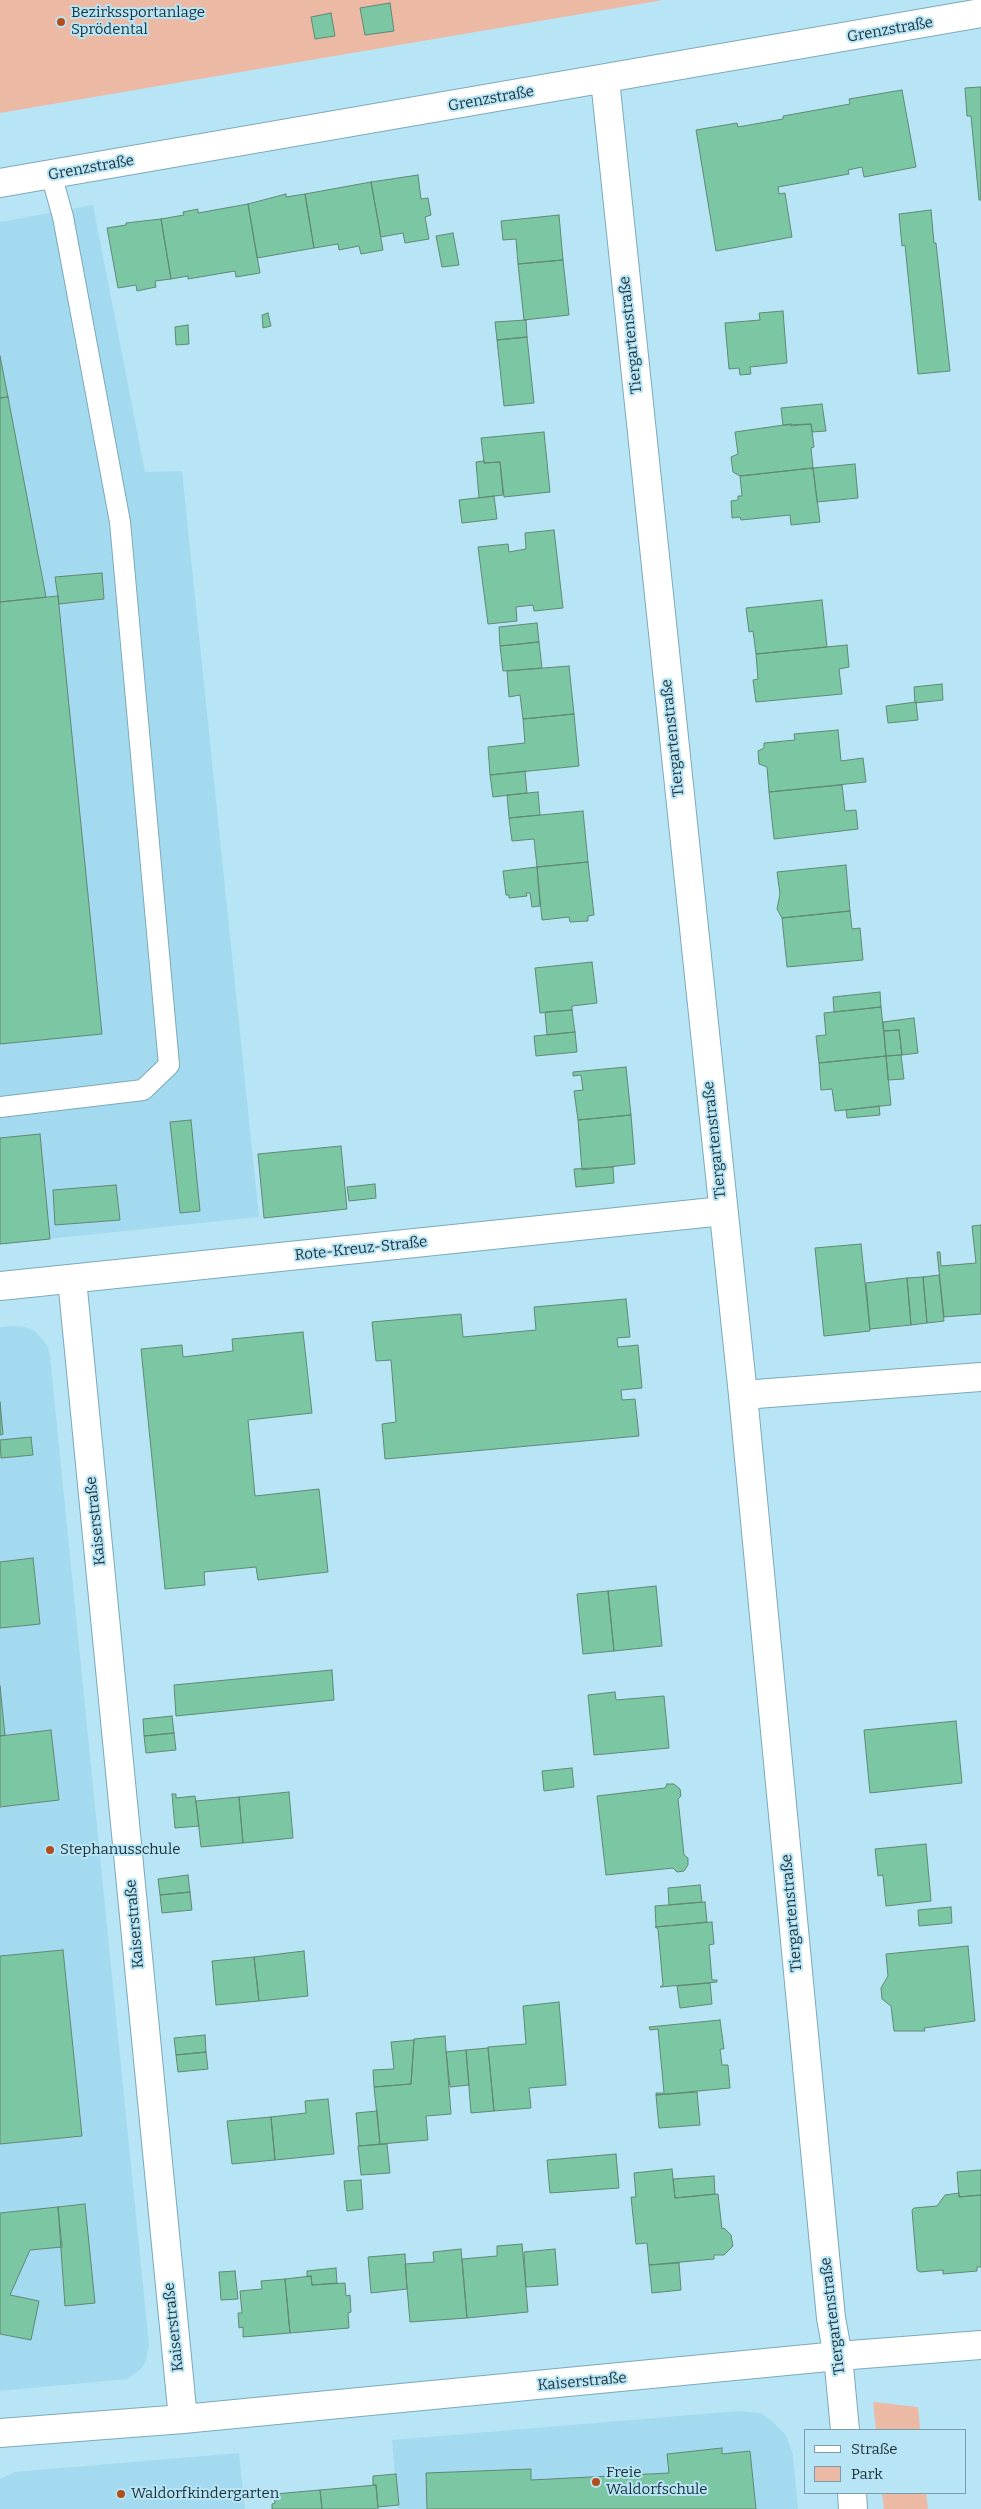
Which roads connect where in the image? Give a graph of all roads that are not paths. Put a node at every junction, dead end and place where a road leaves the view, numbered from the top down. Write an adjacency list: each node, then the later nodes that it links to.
1 (981, 14): 2 (street, Grenzstraße)
2 (605, 80): 3 (street, Grenzstraße); 6 (street, Tiergartenstraße)
3 (51, 174): 4 (street, Grenzstraße); 5 (lane)
4 (0, 183)
5 (0, 1108)
6 (723, 1211): 7 (street, Rote-Kreuz-Straße); 10 (street, Tiergartenstraße)
7 (72, 1279): 8 (street, Rote-Kreuz-Straße); 13 (street, Kaiserstraße)
8 (0, 1286)
9 (981, 1377): 10 (street)
10 (743, 1395): 12 (street, Tiergartenstraße)
11 (981, 2345): 12 (street, Kaiserstraße)
12 (838, 2356): 13 (street, Kaiserstraße); 14 (street, Tiergartenstraße)
13 (183, 2419): 15 (street, Kaiserstraße)
14 (845, 2429)
15 (0, 2434)
16 (852, 2494): 17 (street)
17 (853, 2509)

